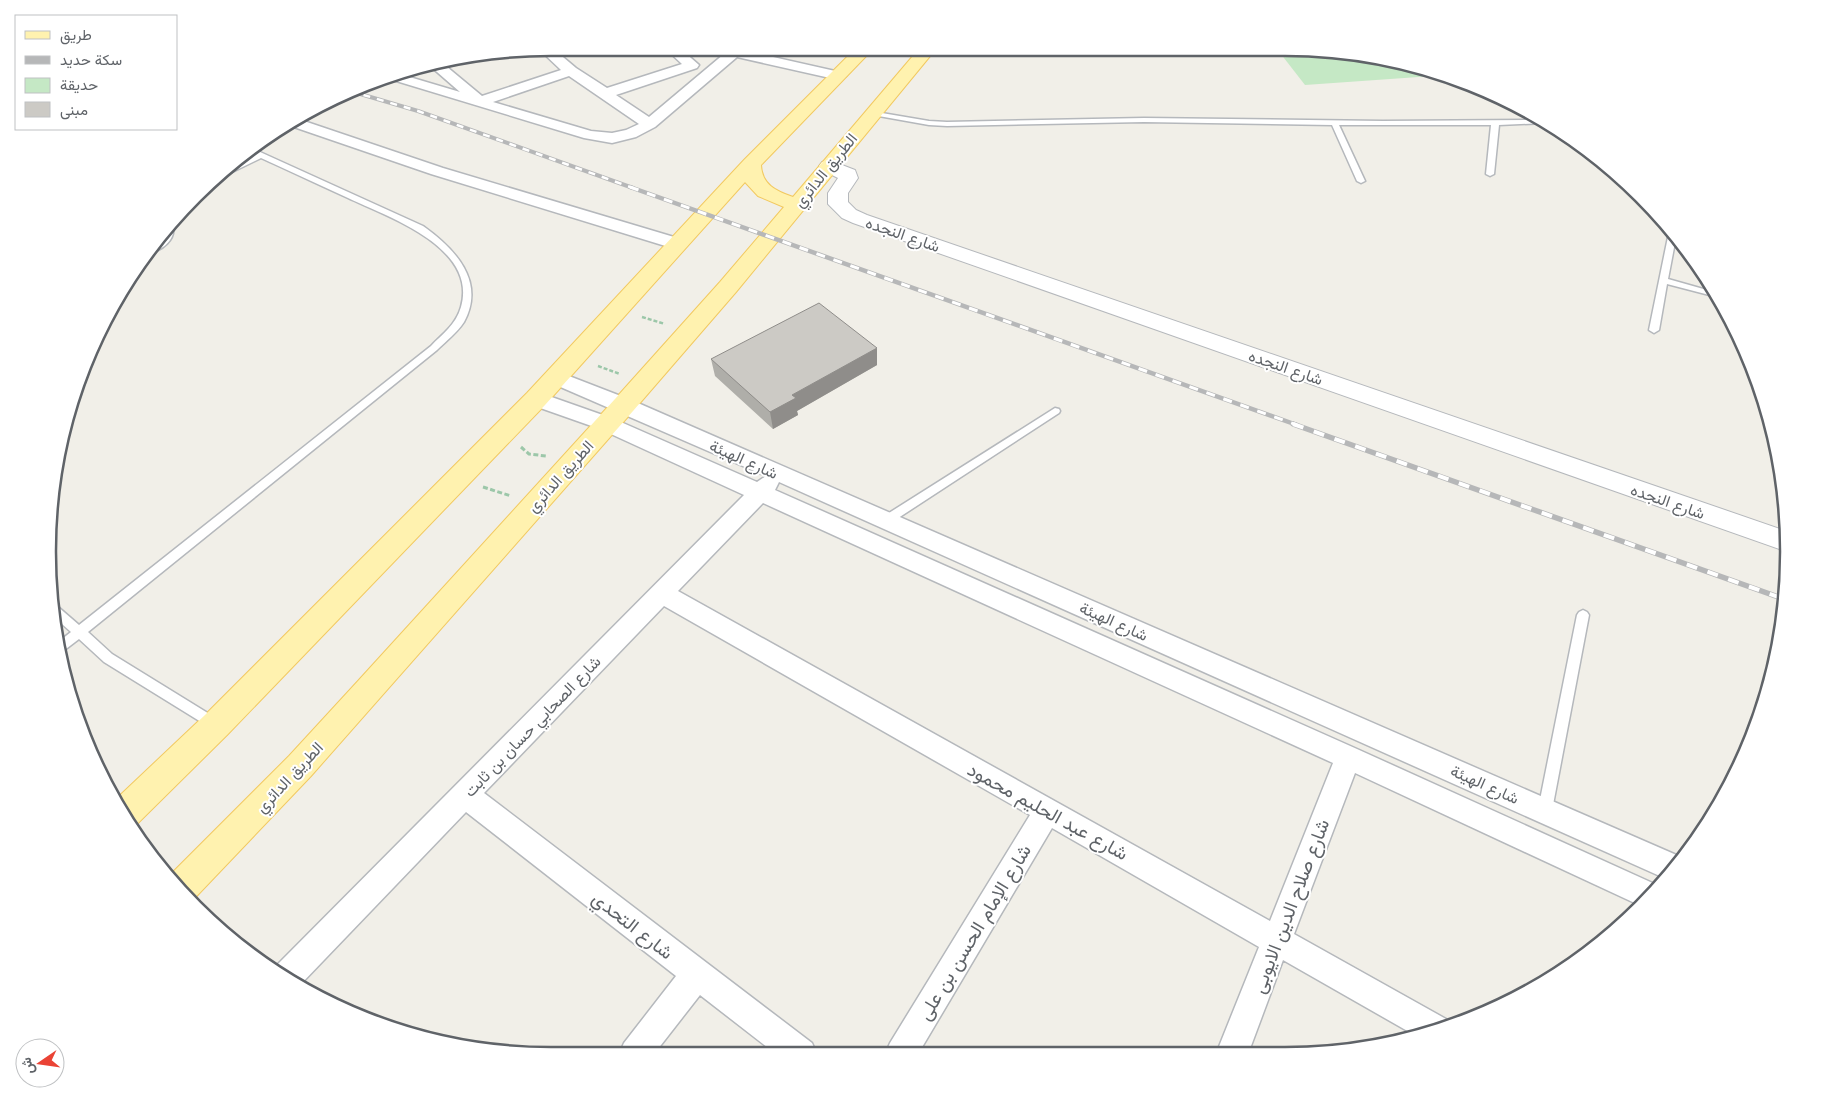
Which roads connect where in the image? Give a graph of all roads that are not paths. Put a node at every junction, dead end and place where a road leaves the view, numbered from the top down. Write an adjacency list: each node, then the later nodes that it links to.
1 (554, 56): 10 (street)
2 (681, 56): 7 (street)
3 (727, 56): 9 (street)
4 (749, 56): 11 (street)
5 (858, 56): 11 (main road)
6 (922, 56): 15 (main road, الطريق الدائري)
7 (692, 65): 9 (street); 13 (street)
8 (441, 69): 14 (street)
9 (714, 70): 19 (street)
10 (571, 71): 13 (street); 14 (street)
11 (839, 76): 24 (main road)
12 (403, 79): 14 (street)
13 (604, 94): 19 (street)
14 (480, 101): 19 (street)
15 (873, 113): 17 (lane); 25 (main road, الطريق الدائري)
16 (1531, 122): 18 (lane)
17 (1336, 123): 18 (lane); 27 (lane)
18 (1495, 123): 26 (lane)
19 (650, 124)
20 (301, 125): 30 (street)
21 (257, 154): 22 (lane)
22 (260, 155): 23 (lane); 46 (lane)
23 (247, 161)
24 (751, 164): 28 (main road); 30 (main road)
25 (829, 166): 28 (main road, الطريق الدائري); 42 (street, شارع النجده)
26 (1490, 174)
27 (1361, 181)
28 (797, 205): 36 (main road, الطريق الدائري)
29 (1670, 242): 31 (lane)
30 (678, 244): 34 (main road)
31 (1663, 280): 32 (lane); 33 (lane)
32 (1706, 292)
33 (1654, 330)
34 (556, 377): 35 (main road); 36 (street, شارع الهيئة)
35 (536, 399): 38 (street, شارع الهيئة); 48 (main road)
36 (624, 405): 38 (main road, الطريق الدائري); 39 (street, شارع الهيئة)
37 (1055, 411): 41 (lane)
38 (607, 424): 40 (street, شارع الهيئة); 55 (main road, الطريق الدائري)
39 (778, 474): 40 (street, شارع الصحابي حسان بن ثابت); 41 (street, شارع الهيئة)
40 (759, 492): 43 (street, شارع الصحابي حسان بن ثابت); 49 (street, شارع الهيئة)
41 (885, 521): 53 (street, شارع الهيئة)
42 (1780, 539)
43 (662, 593): 50 (street, شارع الصحابي حسان بن ثابت); 52 (street, شارع عبد الحليم محمود)
44 (60, 615): 46 (lane)
45 (1583, 615): 53 (lane)
46 (79, 633): 47 (lane); 48 (lane)
47 (65, 644)
48 (216, 725): 51 (main road)
49 (1348, 757): 56 (street, شارع الهيئة); 57 (street, شارع صلاح الدين الايوبى)
50 (465, 795): 58 (street, شارع الصحابي حسان بن ثابت); 59 (street, شارع التحدي)
51 (127, 805)
52 (1047, 810): 57 (street, شارع عبد الحليم محمود); 63 (street, شارع الإمام الحسن بن على)
53 (1545, 810): 54 (street, شارع الهيئة)
54 (1667, 865)
55 (185, 884)
56 (1644, 892)
57 (1277, 941): 60 (street, شارع عبد الحليم محمود); 64 (street, شارع صلاح الدين الايوبى)
58 (291, 972)
59 (697, 974): 61 (street); 62 (street, شارع التحدي)
60 (1427, 1025)
61 (640, 1047)
62 (792, 1047)
63 (905, 1047)
64 (1235, 1047)

